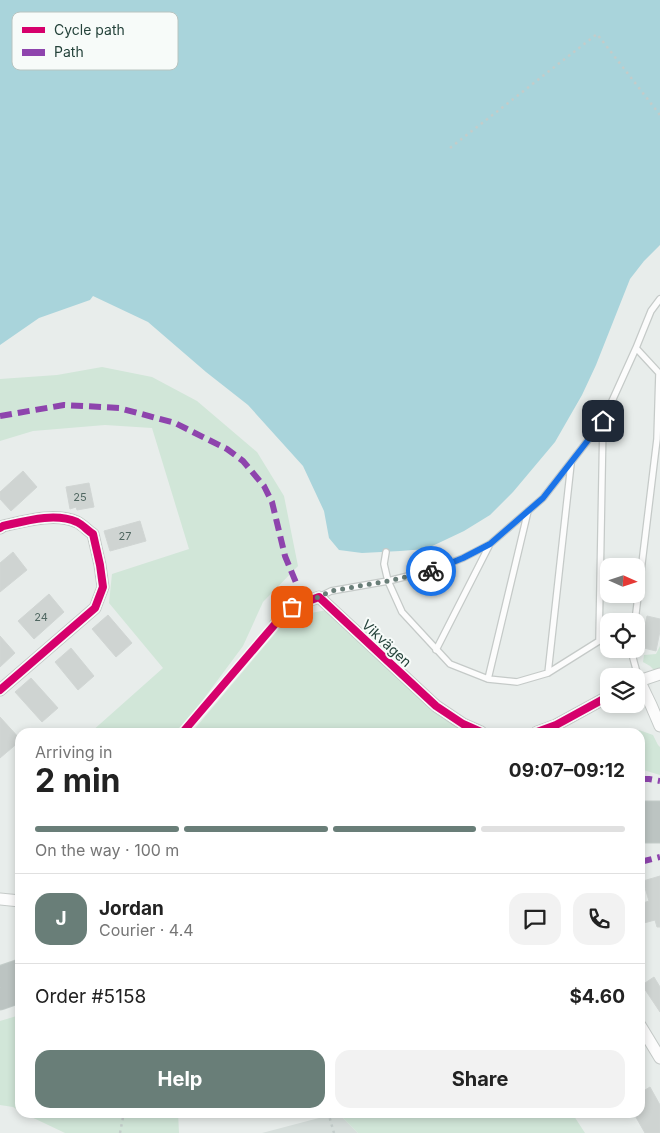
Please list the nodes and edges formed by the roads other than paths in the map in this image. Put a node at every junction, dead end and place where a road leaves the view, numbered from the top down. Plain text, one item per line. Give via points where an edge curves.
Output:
1 (660, 299) edge
2 (636, 348) junction
3 (660, 371) edge
4 (603, 421) junction
5 (571, 463) junction
6 (528, 510) junction
7 (0, 528) edge
8 (490, 544) junction
9 (386, 552) dead end
10 (388, 581) junction
11 (319, 597) junction
12 (636, 613) edge
13 (276, 623) dead end
14 (599, 641) joint
15 (436, 650) junction
16 (548, 673) junction
17 (660, 674) edge
18 (488, 679) junction
19 (645, 679) edge
20 (0, 690) edge
21 (645, 694) edge
22 (600, 701) edge
23 (660, 726) edge
24 (472, 728) edge
25 (550, 728) edge
26 (645, 812) edge
27 (660, 812) edge
28 (645, 832) edge
29 (660, 832) edge
30 (0, 899) edge
31 (15, 900) edge
32 (15, 972) edge
33 (0, 977) edge
34 (15, 994) edge
35 (0, 999) edge
36 (645, 1033) edge
37 (660, 1058) edge

1 - 2 lane via 651,311
2 - 3 lane
2 - 4 lane
3 - 12 lane via 657,439
4 - 5 lane
4 - 14 lane
5 - 6 lane via 543,498
5 - 16 lane
6 - 8 lane
6 - 18 lane
7 - 20 street via 38,518 77,522 93,534 103,587 95,608
8 - 10 lane via 432,570
8 - 15 lane
9 - 10 lane via 384,564
10 - 11 lane via 331,591
10 - 15 lane via 402,612
11 - 13 street via 292,607
11 - 24 street, Vikvägen via 436,706
14 - 16 lane
15 - 18 lane via 450,664
16 - 18 lane via 517,682
17 - 19 street
21 - 23 street
22 - 25 street
26 - 27 highway
28 - 29 highway
30 - 31 street
32 - 33 highway
34 - 35 highway
36 - 37 street

